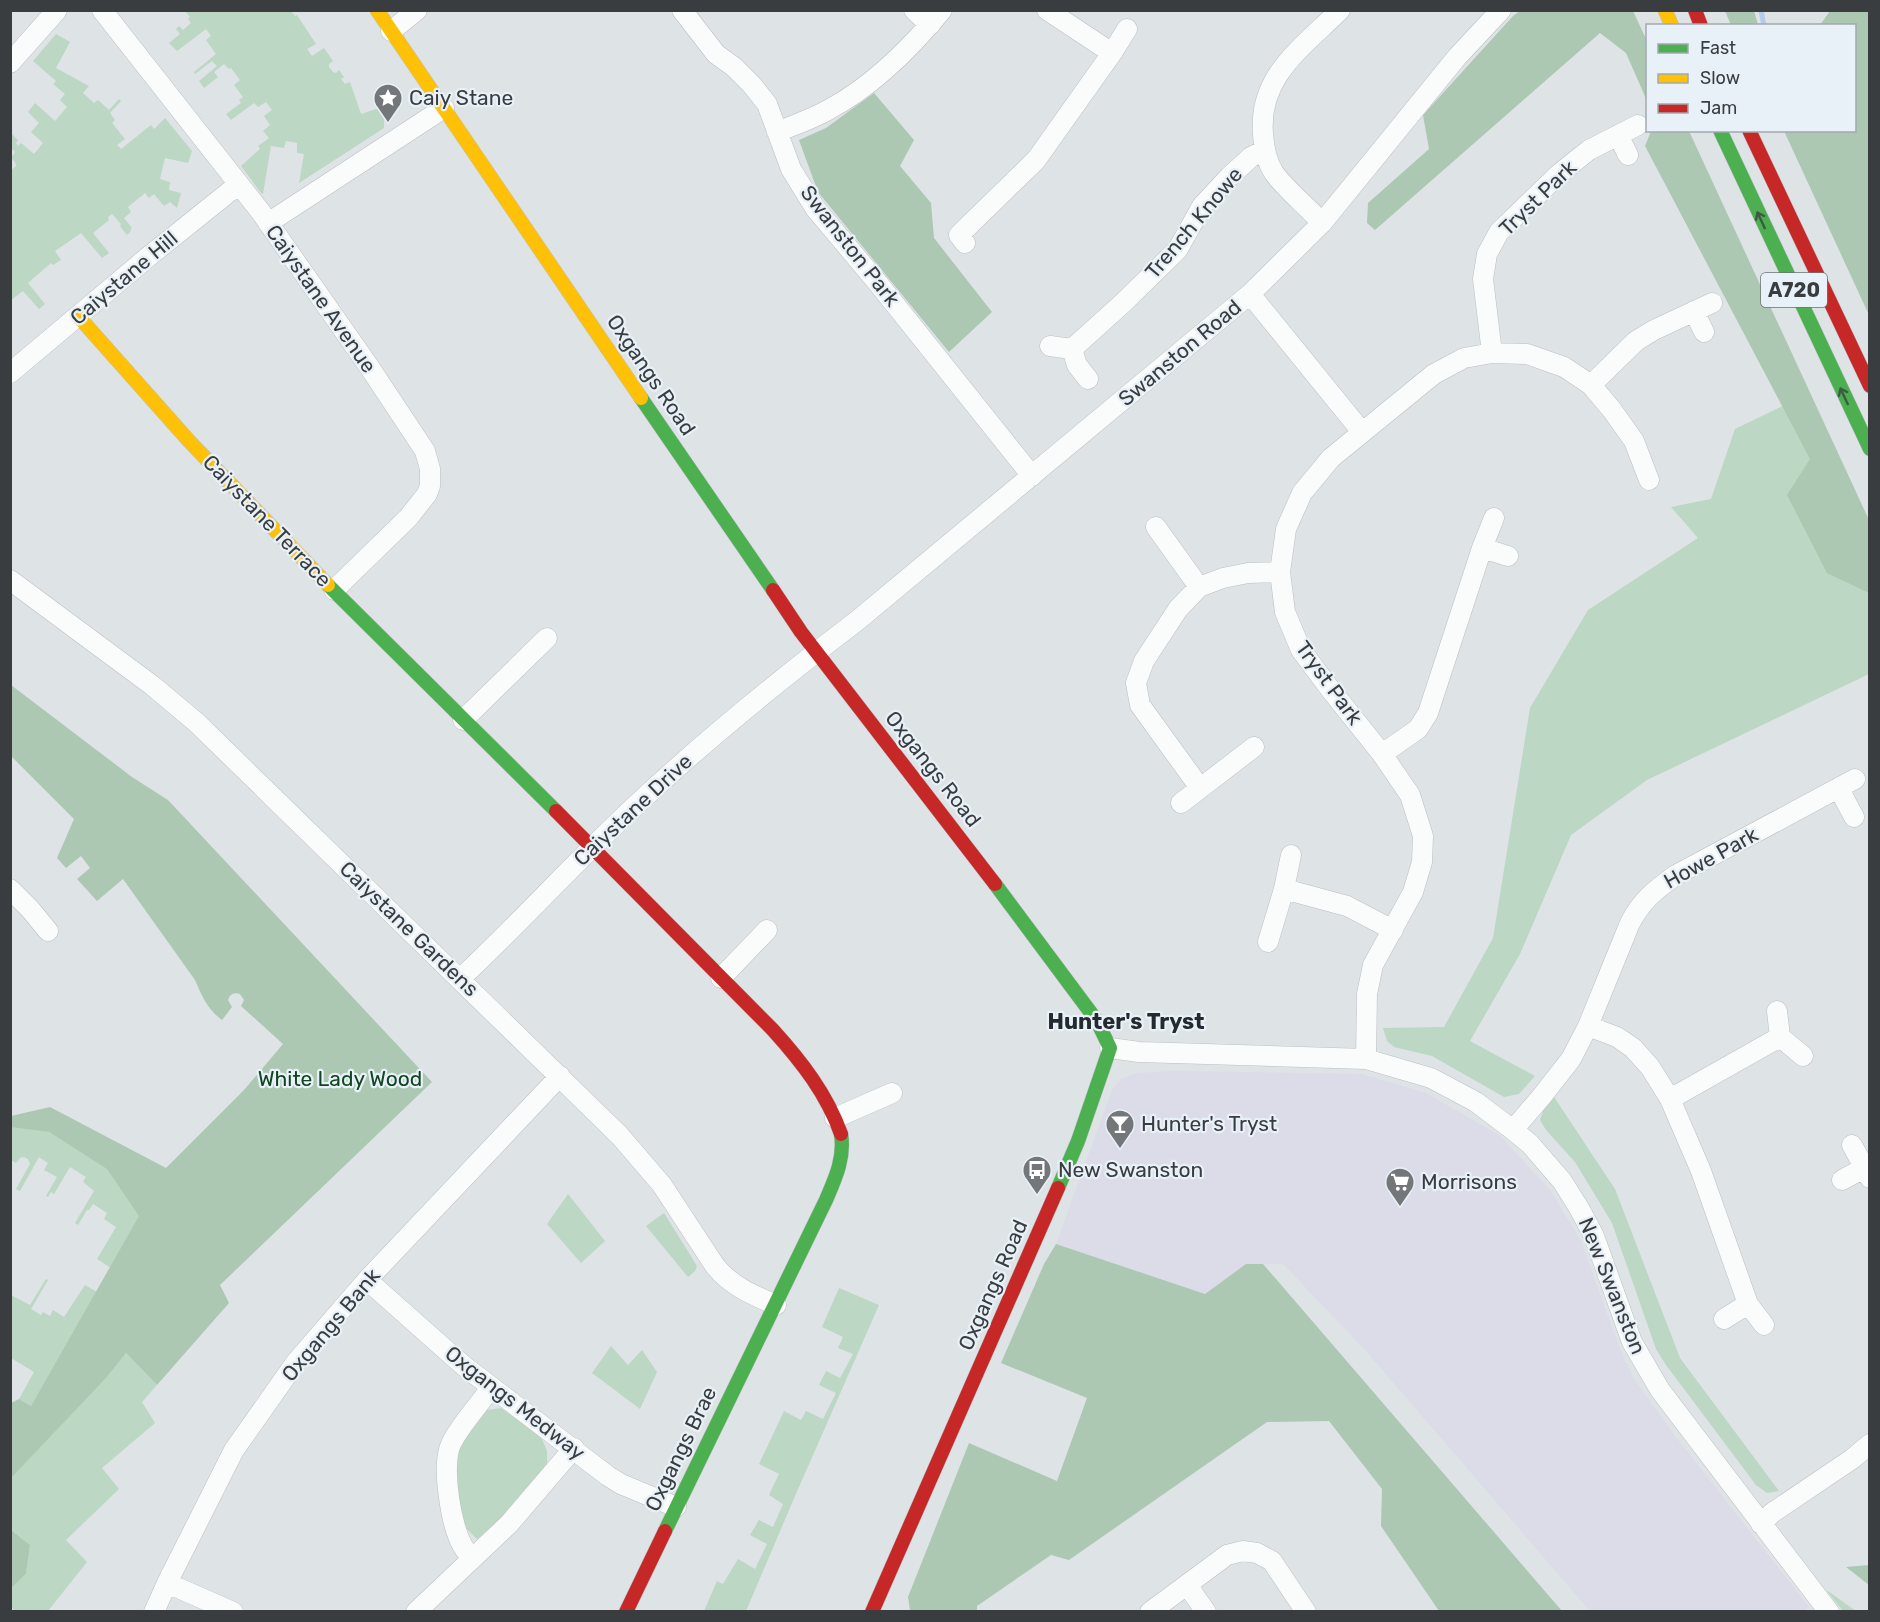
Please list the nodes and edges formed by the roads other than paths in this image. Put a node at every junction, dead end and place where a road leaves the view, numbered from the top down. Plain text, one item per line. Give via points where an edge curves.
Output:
1 (57, 10) edge
2 (102, 10) edge
3 (377, 10) edge
4 (417, 10) edge
5 (682, 10) edge
6 (914, 10) edge
7 (1047, 10) edge
8 (1340, 10) edge
9 (1501, 10) edge
10 (1665, 10) edge
11 (936, 18) edge
12 (1671, 24) edge
13 (1127, 29) dead end
14 (391, 31) junction
15 (1112, 53) junction
16 (10, 63) edge
17 (444, 108) junction
18 (1638, 125) dead end
19 (777, 132) junction
20 (1721, 132) edge
21 (1750, 132) edge
22 (1618, 135) junction
23 (1265, 150) junction
24 (1628, 155) dead end
25 (239, 184) junction
26 (268, 223) junction
27 (1322, 223) junction
28 (965, 243) dead end
29 (1250, 294) junction
30 (1712, 303) dead end
31 (1694, 311) junction
32 (78, 316) junction
33 (1704, 332) dead end
34 (1050, 346) dead end
35 (1072, 349) junction
36 (1492, 352) junction
37 (10, 373) edge
38 (1088, 379) dead end
39 (1591, 385) junction
40 (1869, 386) edge
41 (1362, 432) junction
42 (1869, 449) edge
43 (1032, 476) junction
44 (1648, 480) dead end
45 (1494, 518) dead end
46 (1156, 527) dead end
47 (1482, 548) junction
48 (1508, 556) dead end
49 (1280, 572) junction
50 (10, 580) edge
51 (1198, 587) junction
52 (334, 590) junction
53 (547, 638) dead end
54 (816, 652) junction
55 (463, 720) junction
56 (1254, 747) dead end
57 (1382, 754) junction
58 (1200, 788) junction
59 (1181, 803) dead end
60 (1854, 818) dead end
61 (593, 847) junction
62 (1291, 855) dead end
63 (10, 889) edge
64 (1284, 889) junction
65 (767, 930) dead end
66 (1393, 930) junction
67 (48, 931) dead end
68 (1268, 942) dead end
69 (721, 978) junction
70 (460, 979) junction
71 (1777, 1011) dead end
72 (1588, 1026) junction
73 (1780, 1037) junction
74 (1110, 1048) junction
75 (1803, 1056) dead end
76 (1366, 1059) junction
77 (560, 1076) junction
78 (891, 1093) dead end
79 (1670, 1099) junction
80 (835, 1118) junction
81 (1513, 1130) junction
82 (1852, 1145) dead end
83 (1867, 1173) edge
84 (1842, 1180) dead end
85 (367, 1280) junction
86 (1748, 1304) junction
87 (776, 1305) junction
88 (1724, 1319) dead end
89 (1764, 1324) dead end
90 (491, 1387) junction
91 (1869, 1444) edge
92 (574, 1448) junction
93 (676, 1507) junction
94 (1761, 1524) junction
95 (473, 1558) junction
96 (166, 1582) junction
97 (884, 1585) junction
98 (1187, 1585) junction
99 (154, 1611) edge
100 (233, 1611) edge
101 (416, 1611) edge
102 (626, 1611) edge
103 (872, 1611) edge
104 (882, 1611) edge
105 (1150, 1611) edge
106 (1206, 1611) edge
107 (1306, 1611) edge
108 (1829, 1611) edge

1 - 16 street
2 - 25 street, Caiystane Avenue
3 - 14 main road, Oxgangs Road
4 - 14 street
5 - 19 street, Swanston Park via 716,54 757,91 767,104
6 - 11 street
7 - 15 street
8 - 23 street via 1279,72 1267,96 1262,121
9 - 27 street, Swanston Road via 1457,57
10 - 12 main road
11 - 19 street via 896,61 860,90 828,110
13 - 15 street
14 - 17 main road, Oxgangs Road
15 - 28 street via 1036,160 959,235
17 - 26 street
17 - 54 main road, Oxgangs Road
18 - 22 street, Tryst Park
19 - 43 street, Swanston Park via 791,169 815,208
42 -> 20 main road, A720
21 - 40 main road, A720
22 - 24 street
22 - 36 street, Tryst Park via 1589,150 1559,174 1499,232 1487,254 1483,279
23 - 27 street via 1274,172
23 - 35 street, Trench Knowe via 1229,177 1202,206 1178,249
25 - 26 street, Caiystane Avenue
25 - 32 street, Caiystane Hill
26 - 52 street, Caiystane Avenue via 408,424 425,451 430,469 430,486 416,509
27 - 29 street, Swanston Road
29 - 41 street
29 - 43 street, Swanston Road
30 - 31 street
31 - 33 street
31 - 39 street via 1636,341
32 - 37 street, Caiystane Hill
32 - 52 main road, Caiystane Terrace via 230,484
34 - 35 street
35 - 38 street via 1077,365
36 - 39 street, Tryst Park via 1527,354 1564,367
36 - 41 street, Tryst Park via 1464,358 1434,374
39 - 44 street, Tryst Park via 1641,437
41 - 49 street, Tryst Park via 1331,458 1302,493 1286,529
43 - 54 street, Swanston Road
45 - 47 street
46 - 51 street
47 - 48 street
47 - 57 street via 1428,713 1418,729
49 - 51 street via 1231,576
49 - 57 street, Tryst Park via 1285,612 1301,650
50 - 70 street, Caiystane Gardens via 183,710
51 - 58 street via 1178,609 1144,661 1136,682 1140,705
52 - 55 main road, Caiystane Terrace
53 - 55 street
54 - 61 street, Caiystane Drive via 699,748
54 - 74 main road, Oxgangs Road via 1038,940 1097,1021
55 - 61 main road, Caiystane Terrace
56 - 58 street
57 - 66 street, Tryst Park via 1410,795 1423,836 1422,862 1413,892
58 - 59 street
60 - 72 street, Howe Park via 1847,784 1676,875 1653,892 1638,907 1630,923
61 - 69 main road, Caiystane Terrace
61 - 70 street, Caiystane Drive
62 - 64 street
63 - 67 street
64 - 66 street via 1347,906
64 - 68 street
65 - 69 street
66 - 76 street, Tryst Park via 1372,965 1367,994
69 - 80 main road, Caiystane Terrace via 785,1043
70 - 77 street, Caiystane Gardens
71 - 73 street
72 - 79 street via 1633,1048
72 - 81 street, Howe Park via 1571,1059
73 - 75 street
73 - 79 street
74 - 76 street, New Swanston
74 - 97 main road, Oxgangs Road via 1061,1182
76 - 81 street, New Swanston via 1431,1078 1476,1102
77 - 85 street, Oxgangs Bank
77 - 87 street, Caiystane Gardens via 648,1168 722,1275 741,1289
78 - 80 street
79 - 86 street via 1701,1171
80 - 87 main road, Caiystane Terrace via 843,1142 839,1167
81 - 94 street, New Swanston via 1562,1181 1594,1236 1643,1364
82 - 83 street
83 - 84 street
85 - 90 street, Oxgangs Medway
85 - 96 street, Oxgangs Bank via 296,1362 234,1450
86 - 88 street
86 - 89 street
87 - 93 main road, Oxgangs Brae
90 - 92 street, Oxgangs Medway
90 - 95 street via 450,1445 446,1462 455,1528
91 - 94 street
92 - 93 street, Oxgangs Medway via 621,1484
92 - 95 street via 509,1524
93 - 102 main road, Oxgangs Brae
94 - 108 street, New Swanston
95 - 101 street
96 - 99 street, Oxgangs Bank
96 - 100 street
97 - 103 main road, Oxgangs Road
97 - 104 main road
98 - 105 street
98 - 106 street
98 - 107 street via 1227,1555 1257,1553 1272,1561

